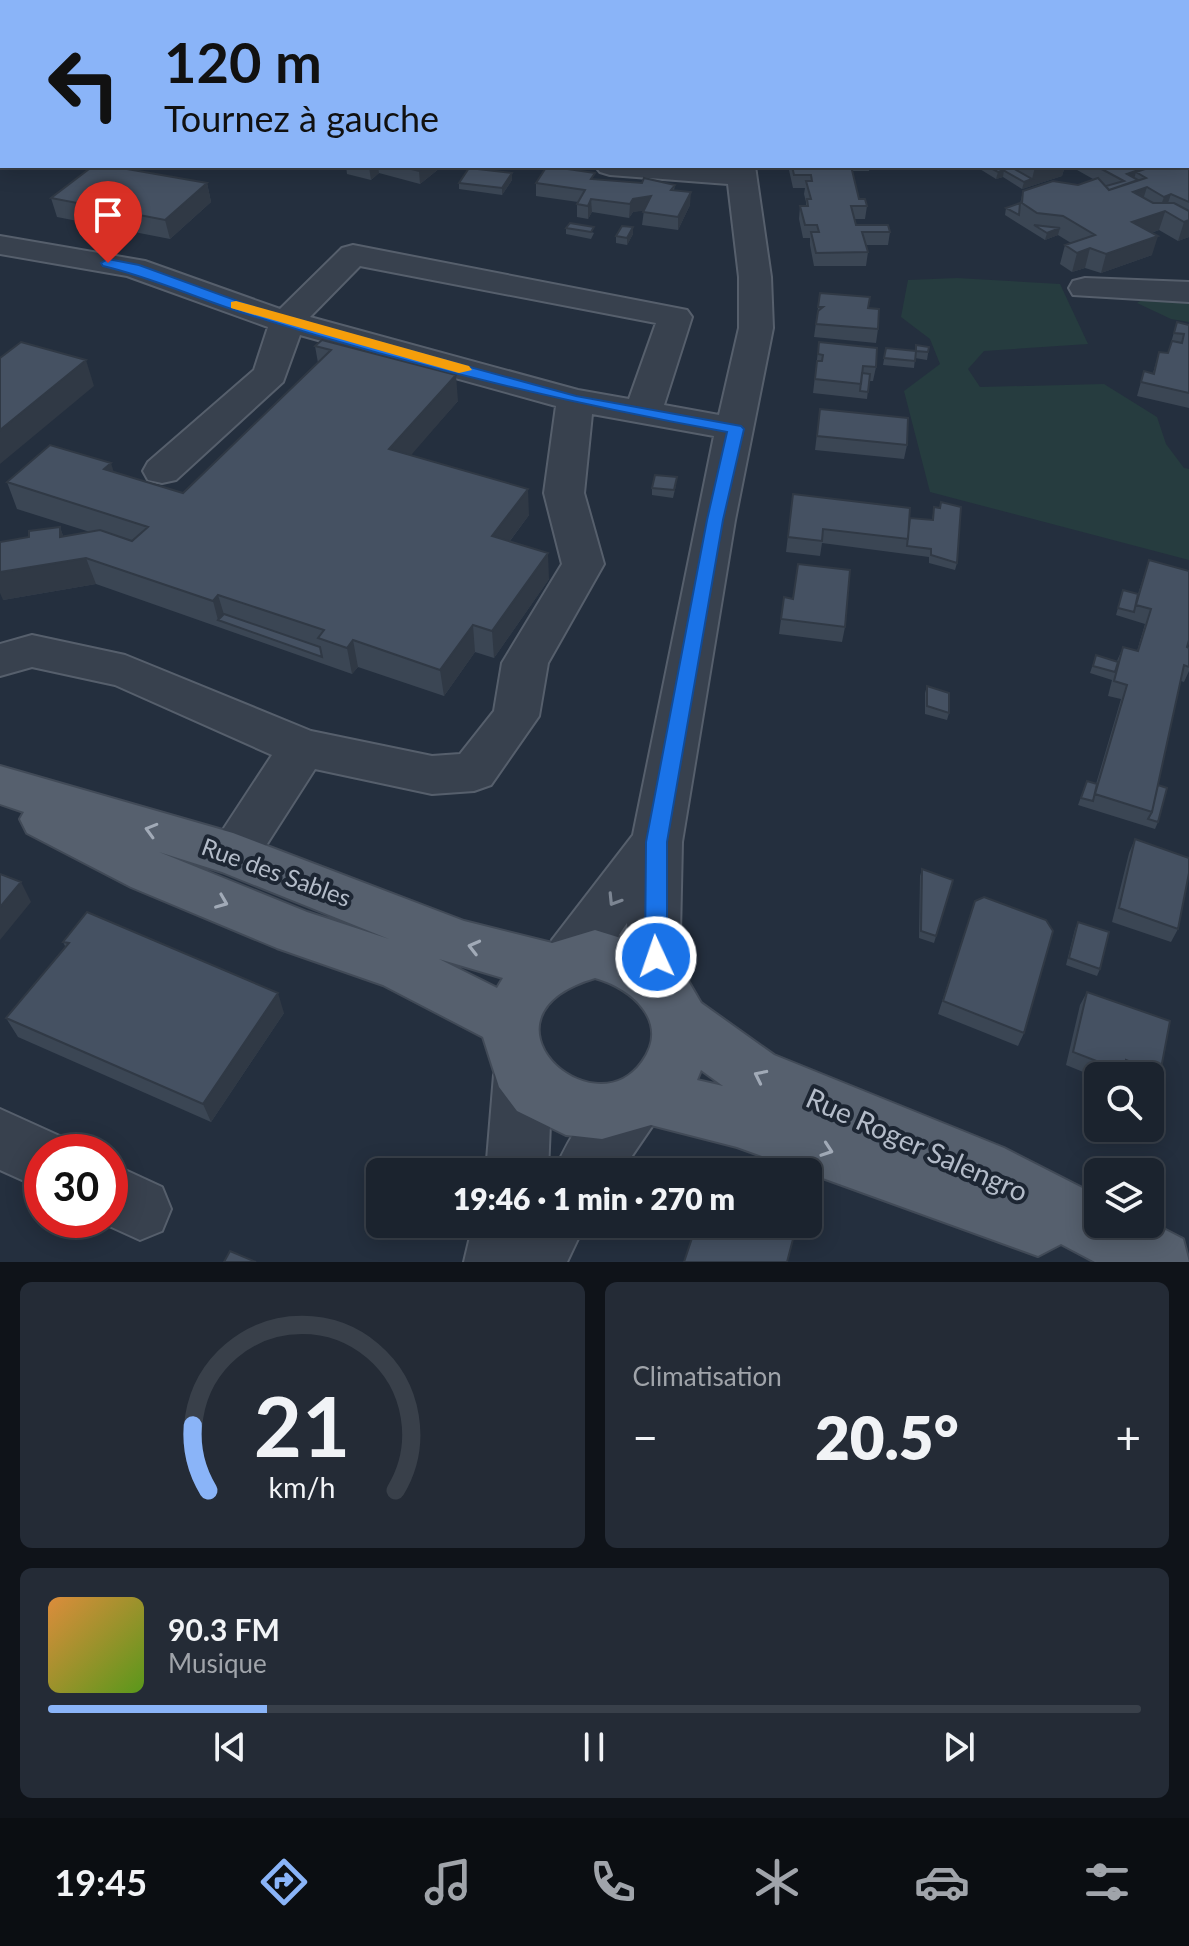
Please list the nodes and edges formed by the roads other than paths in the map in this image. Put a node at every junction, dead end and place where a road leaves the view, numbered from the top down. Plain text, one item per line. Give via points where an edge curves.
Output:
1 (662, 168) edge
2 (740, 171) edge
3 (0, 245) edge
4 (1085, 288) dead end
5 (1189, 292) edge
6 (287, 321) junction
7 (575, 400) junction
8 (643, 412) junction
9 (736, 429) junction
10 (162, 471) dead end
11 (0, 660) edge
12 (303, 748) junction
13 (0, 785) edge
14 (0, 796) edge
15 (657, 842) junction
16 (233, 854) junction
17 (561, 961) junction
18 (669, 1000) junction
19 (517, 1049) junction
20 (638, 1100) junction
21 (0, 1138) edge
22 (24, 1150) edge
23 (517, 1158) edge
24 (595, 1158) edge
25 (502, 1238) edge
26 (545, 1238) edge
27 (496, 1262) edge
28 (531, 1262) edge
29 (1145, 1262) edge
30 (1160, 1262) edge

1 - 2 street
2 - 9 street via 755,277 756,328
3 - 6 street via 134,268
4 - 5 street
6 - 7 street
6 - 8 street via 353,255 675,317
6 - 10 street via 270,374
7 - 8 street
7 - 12 street via 564,493 583,564 525,663 516,716 474,772 432,775
8 - 9 street
9 - 15 street
11 - 12 street via 32,651 125,671
12 - 16 street
16 -> 13 main road, Rue des Sables
14 -> 19 main road, Rue des Sables via 149,872 296,932 400,967
15 -> 17 street
15 - 18 street via 653,934
17 -> 16 main road, Rue des Sables via 461,944
17 - 18 main road via 595,954 618,957 640,966
17 - 19 main road via 531,980 517,1000
18 - 20 main road via 681,1042 675,1063 663,1082
30 -> 18 main road, Rue Roger Salengro via 982,1169 753,1074
19 - 20 main road via 544,1095 572,1108 602,1111
19 - 23 street
20 - 24 street
20 -> 29 main road, Rue Roger Salengro via 737,1118
21 - 22 street
25 - 27 street
26 - 28 street

